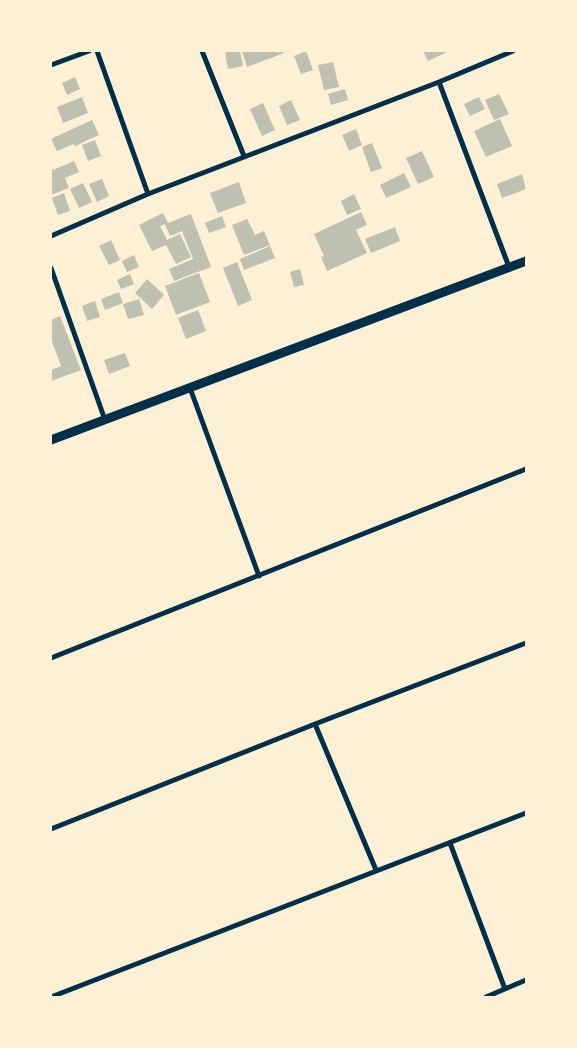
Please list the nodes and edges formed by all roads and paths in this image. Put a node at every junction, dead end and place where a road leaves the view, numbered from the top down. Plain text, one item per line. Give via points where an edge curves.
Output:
1 (89, 51) edge
2 (97, 51) edge
3 (202, 51) edge
4 (513, 51) edge
5 (51, 66) edge
6 (439, 82) junction
7 (244, 156) junction
8 (148, 194) junction
9 (51, 236) edge
10 (526, 260) edge
11 (509, 267) junction
12 (51, 268) edge
13 (190, 388) junction
14 (105, 420) junction
15 (51, 440) edge
16 (526, 469) edge
17 (259, 576) junction
18 (526, 643) edge
19 (51, 658) edge
20 (315, 724) junction
21 (526, 813) edge
22 (51, 829) edge
23 (450, 843) junction
24 (376, 870) junction
25 (526, 980) edge
26 (505, 989) junction
27 (51, 997) edge
28 (486, 997) edge

1 - 5 street
2 - 8 street
3 - 7 street
4 - 6 street
6 - 7 street
6 - 11 street
7 - 8 street
8 - 9 street
10 - 11 street
11 - 13 street
12 - 14 street
13 - 14 street
13 - 17 street
14 - 15 street
16 - 17 street
17 - 19 street
18 - 20 street
20 - 22 street
20 - 24 street
21 - 23 street
23 - 24 street
23 - 26 street
24 - 27 street
25 - 26 street
26 - 28 street

